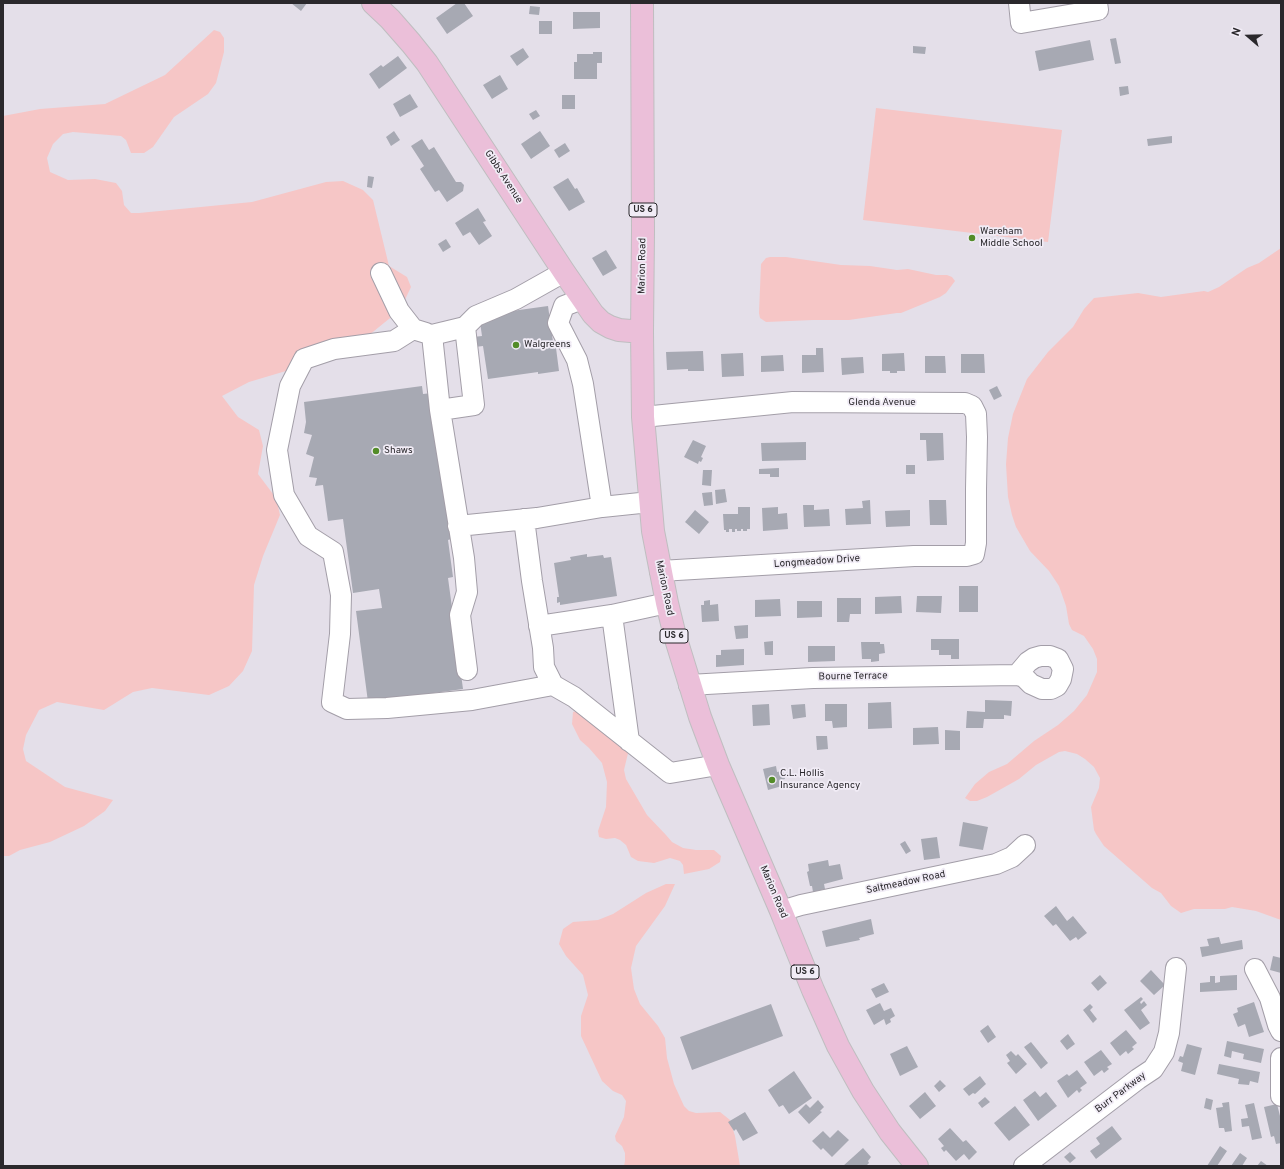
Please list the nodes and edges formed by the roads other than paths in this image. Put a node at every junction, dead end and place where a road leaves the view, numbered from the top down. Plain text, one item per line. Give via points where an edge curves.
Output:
1 (373, 3) edge
2 (642, 3) edge
3 (1019, 3) edge
4 (1097, 3) edge
5 (564, 272) junction
6 (381, 273) dead end
7 (582, 299) junction
8 (465, 327) junction
9 (423, 332) junction
10 (642, 332) junction
11 (440, 410) junction
12 (643, 417) junction
13 (650, 502) junction
14 (602, 507) junction
15 (524, 519) junction
16 (458, 526) junction
17 (974, 554) joint
18 (660, 571) junction
19 (666, 603) junction
20 (612, 615) junction
21 (539, 626) junction
22 (467, 670) dead end
23 (1017, 674) dead end
24 (553, 685) junction
25 (689, 685) junction
26 (629, 741) junction
27 (718, 765) junction
28 (1025, 845) dead end
29 (781, 911) junction
30 (1176, 968) dead end
31 (1255, 969) dead end
32 (1281, 1031) edge
33 (1281, 1058) edge
34 (1281, 1096) edge
35 (917, 1166) edge
36 (1024, 1166) edge

1 - 5 main road, Gibbs Avenue via 427,63
2 - 10 main road, Marion Road / US 6
3 - 4 street via 1021,23 1098,10
5 - 7 main road, Gibbs Avenue
5 - 8 street via 516,299 476,316
6 - 9 street via 399,311
7 - 10 main road, Gibbs Avenue via 601,322 610,327
7 - 14 street via 564,306 558,323 577,360 583,384
8 - 9 street
8 - 11 street via 474,405
9 - 11 street
9 - 24 street via 394,341 334,349 304,360 290,386 277,450 284,495 308,536 333,552 341,595 340,634 332,702 347,709 387,708 472,700
10 - 12 main road, Marion Road / US 6
11 - 16 street
12 - 13 main road, Marion Road / US 6
12 - 17 street, Glenda Avenue via 793,402 965,403 972,406 976,414
13 - 14 street
13 - 18 main road, Marion Road / US 6
14 - 15 street
15 - 16 street
15 - 21 street
16 - 22 street via 467,592 460,615
17 - 18 street, Longmeadow Drive
18 - 19 main road, Marion Road / US 6
19 - 20 street
19 - 25 main road, Marion Road / US 6
20 - 21 street
20 - 26 street
21 - 24 street via 544,667
23 - 25 street, Bourne Terrace via 813,678
24 - 26 street via 574,697
25 - 27 main road, Marion Road / US 6
26 - 27 street via 670,773
27 - 29 main road, Marion Road / US 6
28 - 29 street, Saltmeadow Road via 1012,857 996,864
29 - 35 main road, Marion Road / US 6 via 838,1046 890,1132
30 - 36 street, Burr Parkway via 1169,1033 1164,1052 1153,1069
31 - 32 street via 1270,998
33 - 34 street

